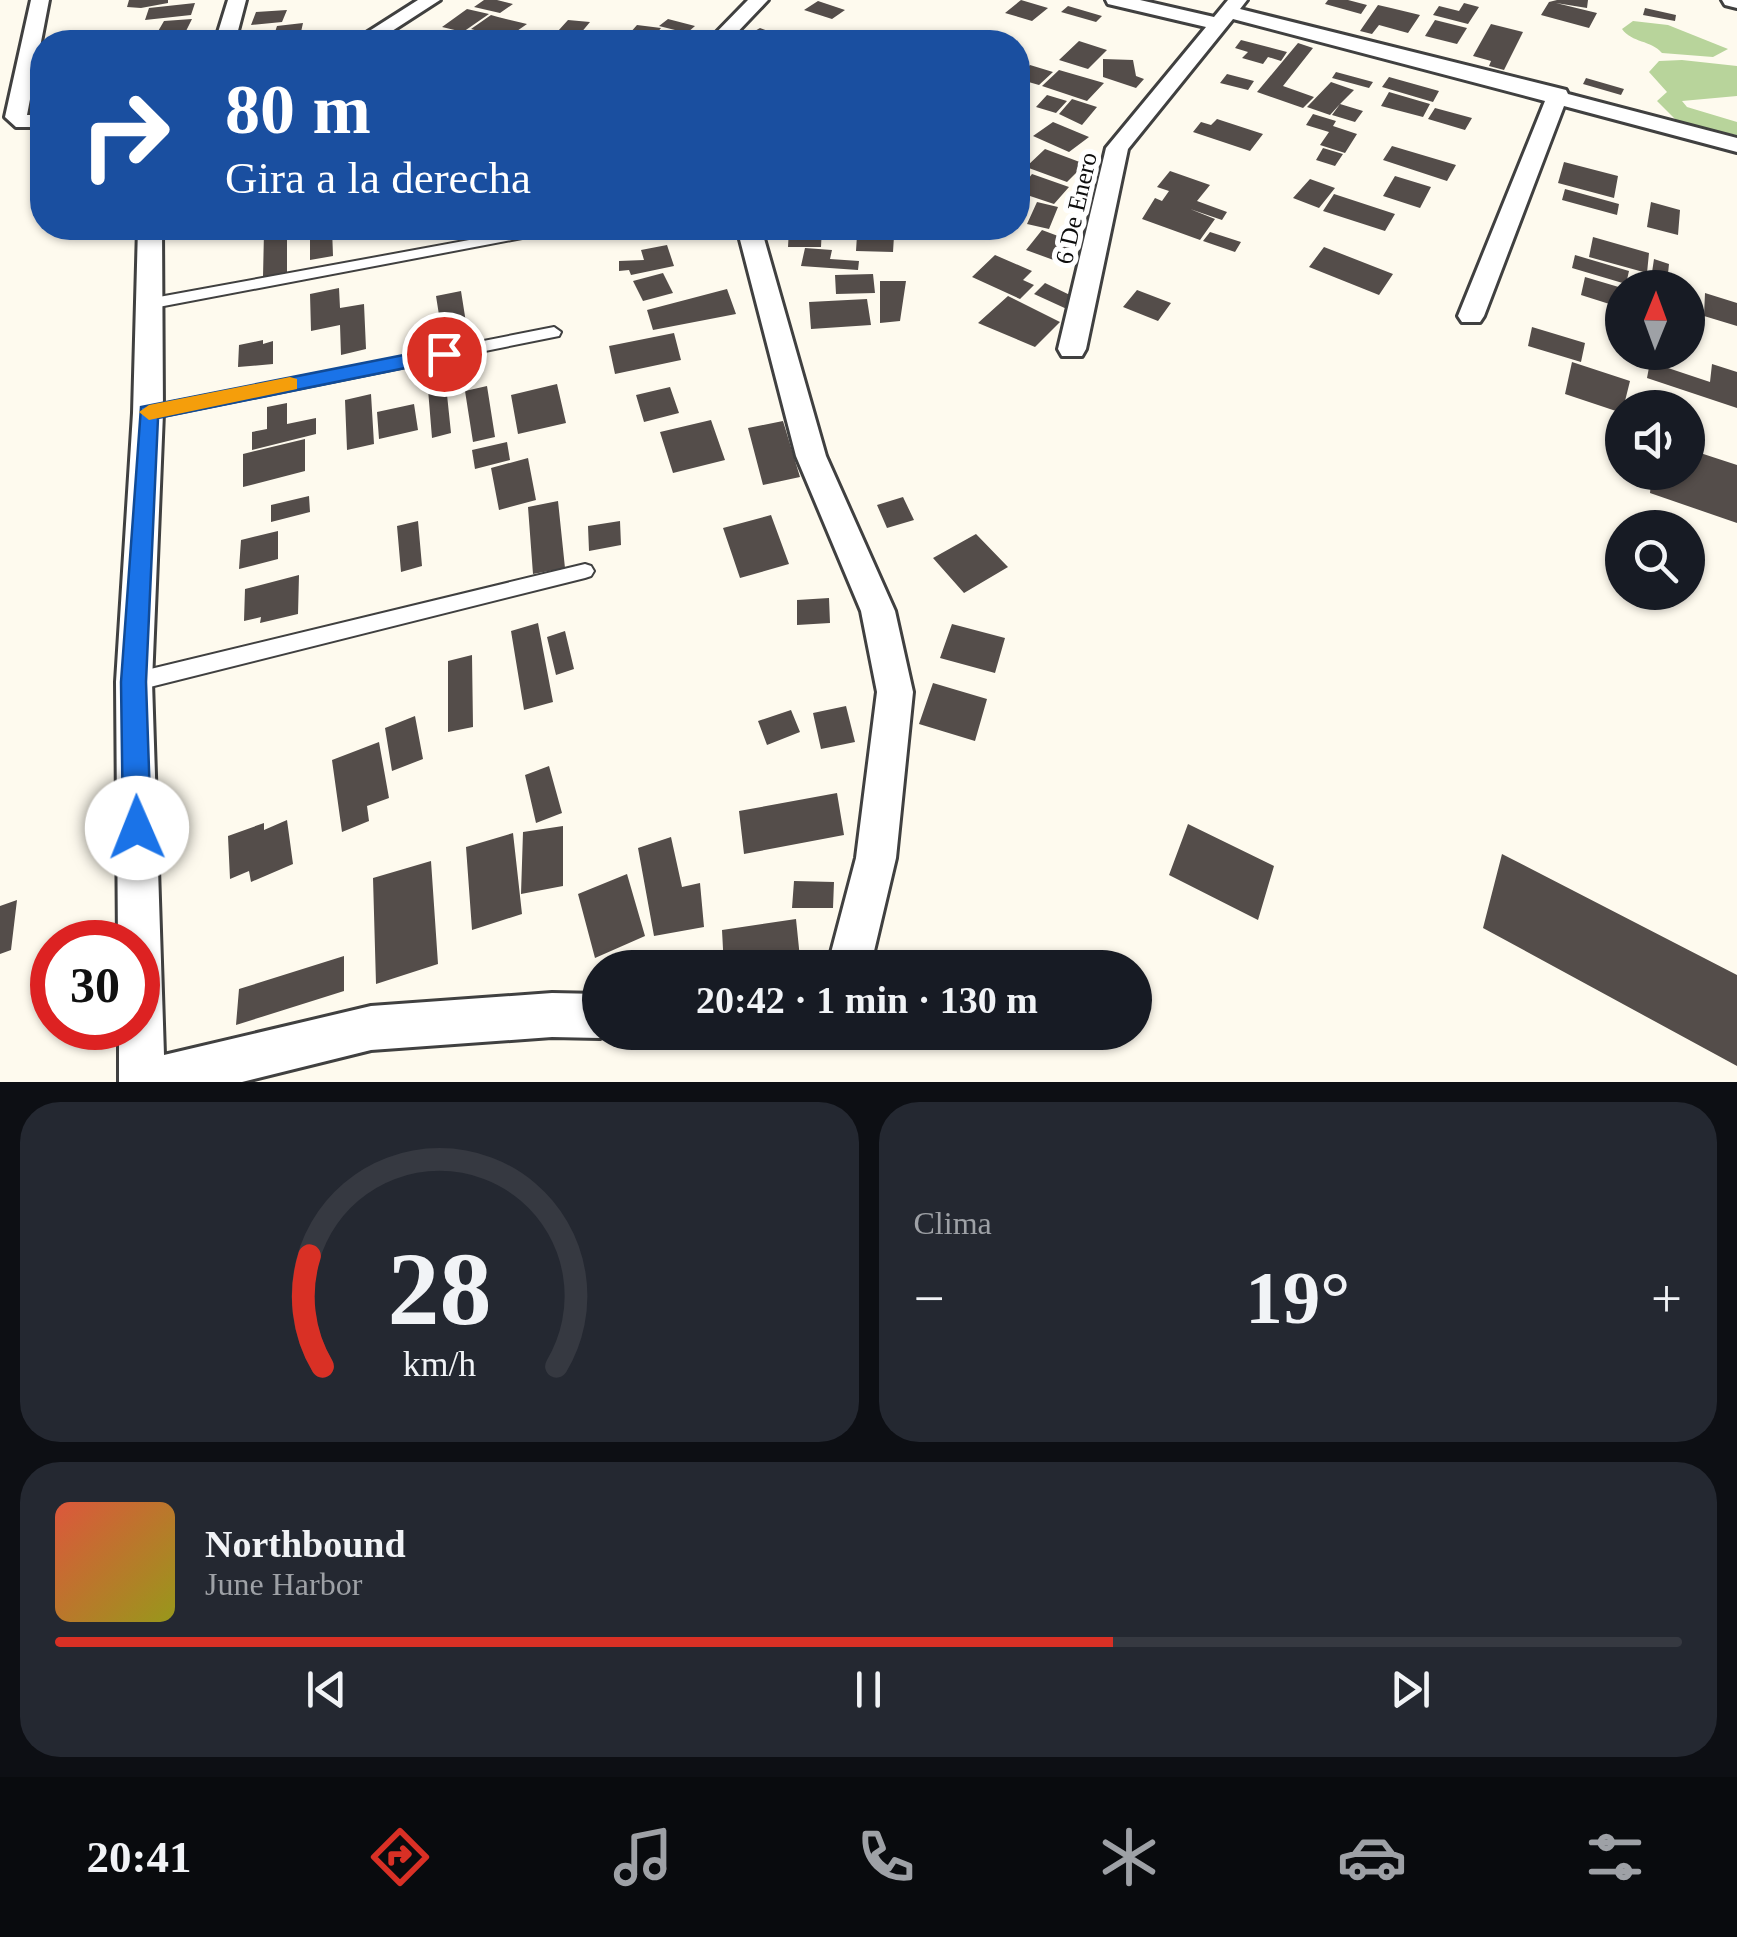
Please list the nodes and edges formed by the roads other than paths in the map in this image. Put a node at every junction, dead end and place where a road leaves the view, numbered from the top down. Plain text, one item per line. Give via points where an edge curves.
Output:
1 (40, 0) edge
2 (237, 0) edge
3 (431, 0) edge
4 (759, 0) edge
5 (1115, 0) edge
6 (1228, 12) edge
7 (34, 30) edge
8 (228, 30) edge
9 (382, 30) edge
10 (729, 30) edge
11 (30, 49) edge
12 (1558, 95) junction
13 (30, 121) edge
14 (1737, 145) edge
15 (150, 240) edge
16 (495, 240) edge
17 (752, 240) edge
18 (148, 304) junction
19 (1471, 316) dead end
20 (554, 332) dead end
21 (1072, 349) dead end
22 (148, 412) junction
23 (584, 570) dead end
24 (134, 682) junction
25 (853, 950) edge
26 (582, 1016) edge
27 (145, 1082) edge

1 - 7 street
2 - 8 street
3 - 9 street
4 - 10 street
5 - 6 street
6 - 12 street
6 - 21 street, 6 De Enero via 1117,148
11 - 13 street via 16,117
12 - 14 street
12 - 19 street
15 - 18 street
16 - 18 lane
17 - 25 street via 811,456 878,611 896,692 876,858
18 - 22 street
20 - 22 lane
22 - 24 street
23 - 24 lane
24 - 27 street
26 - 27 street via 371,1028

